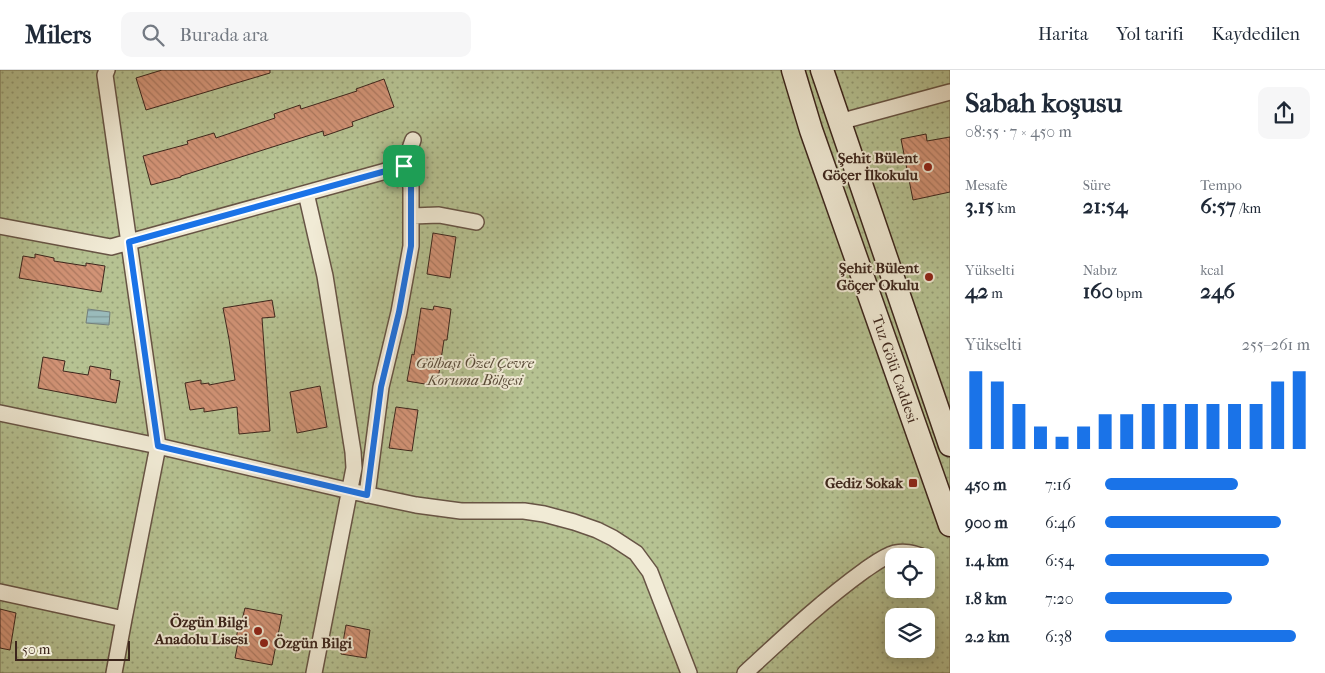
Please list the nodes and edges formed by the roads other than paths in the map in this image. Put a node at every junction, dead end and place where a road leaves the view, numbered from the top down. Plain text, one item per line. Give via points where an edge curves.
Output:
1 (792, 70) edge
2 (822, 70) edge
3 (103, 72) edge
4 (950, 92) edge
5 (839, 122) junction
6 (413, 140) dead end
7 (404, 166) junction
8 (306, 193) junction
9 (412, 216) junction
10 (476, 222) dead end
11 (0, 226) edge
12 (129, 242) junction
13 (0, 413) edge
14 (950, 445) edge
15 (158, 446) junction
16 (350, 491) junction
17 (367, 495) junction
18 (950, 525) edge
19 (885, 557) edge
20 (0, 592) edge
21 (124, 619) junction
22 (114, 673) edge
23 (314, 673) edge
24 (689, 673) edge
25 (745, 673) edge

1 - 18 street, Tuz Gölü Caddesi
2 - 5 street, Tuz Gölü Caddesi
3 - 12 street
4 - 5 street
5 - 14 street, Tuz Gölü Caddesi
6 - 7 street
7 - 8 street
7 - 9 street via 411,187
8 - 12 street
8 - 16 street via 325,272 353,452
9 - 10 street via 439,215
9 - 17 street via 411,246 381,387
11 - 12 street via 112,247
12 - 15 street
13 - 15 street
15 - 16 street
15 - 21 street
16 - 17 street
16 - 23 street
17 - 24 street via 461,511 544,514 613,538 636,553 650,572
19 - 25 street via 852,579
20 - 21 street
21 - 22 street

